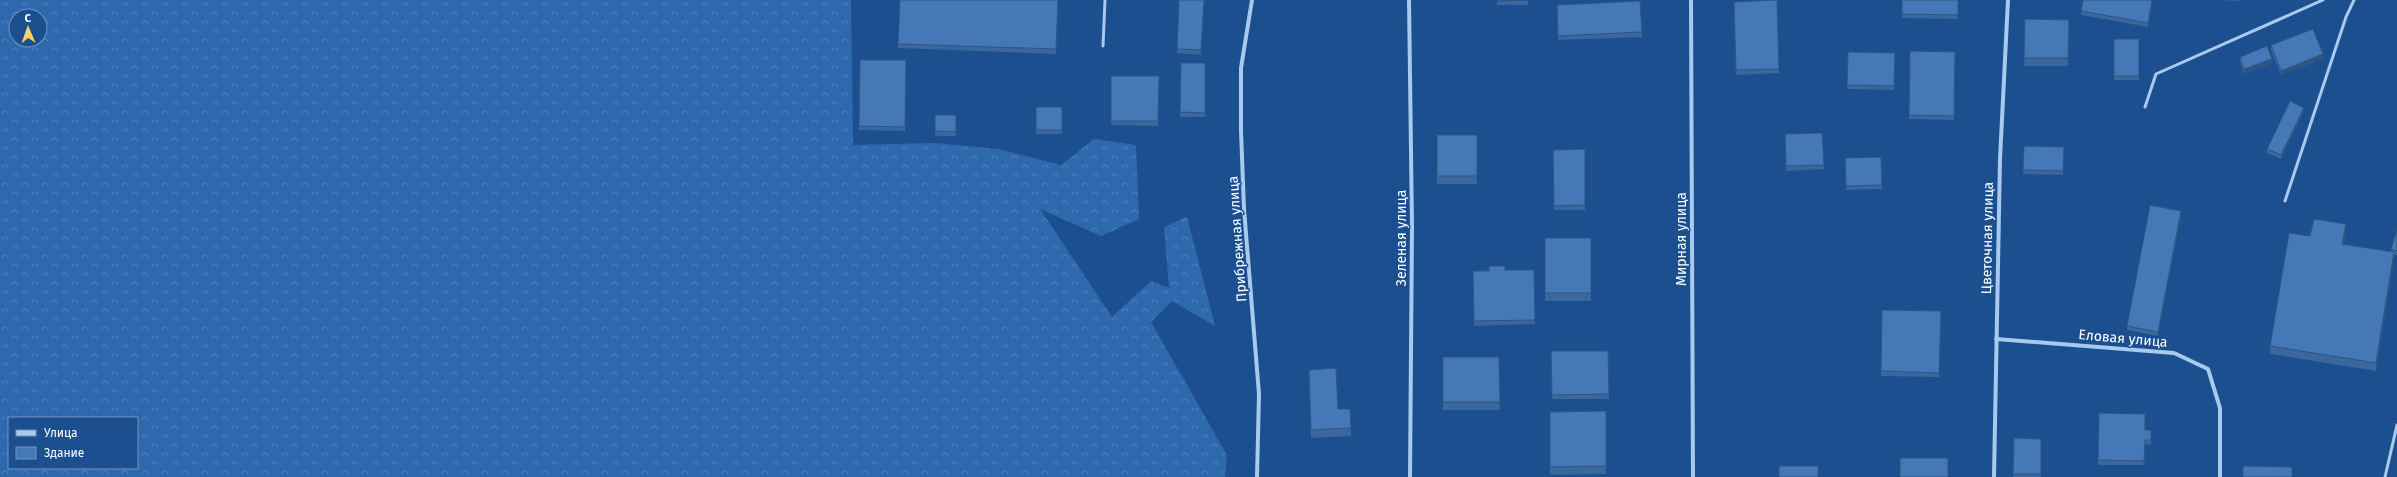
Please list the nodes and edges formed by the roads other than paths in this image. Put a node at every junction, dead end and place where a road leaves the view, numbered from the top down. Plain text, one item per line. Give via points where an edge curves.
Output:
1 (1105, 0) edge
2 (1252, 0) edge
3 (1409, 0) edge
4 (1691, 0) edge
5 (2008, 0) edge
6 (2323, 0) edge
7 (2354, 0) edge
8 (1103, 46) dead end
9 (2145, 108) dead end
10 (2286, 201) dead end
11 (1996, 339) junction
12 (2397, 425) edge
13 (1257, 477) edge
14 (1410, 477) edge
15 (1694, 477) edge
16 (1994, 477) edge
17 (2220, 477) edge
18 (2385, 477) edge

1 - 8 lane
2 - 13 street, Прибрежная улица via 1241,68 1241,131 1244,209 1259,394
3 - 14 street, Зеленая улица via 1412,226
4 - 15 street, Мирная улица
5 - 11 street, Цветочная улица via 2000,159
6 - 9 lane via 2156,74
7 - 10 lane
11 - 16 street, Цветочная улица
11 - 17 street, Еловая улица via 2174,353 2208,369 2220,408
12 - 18 lane

